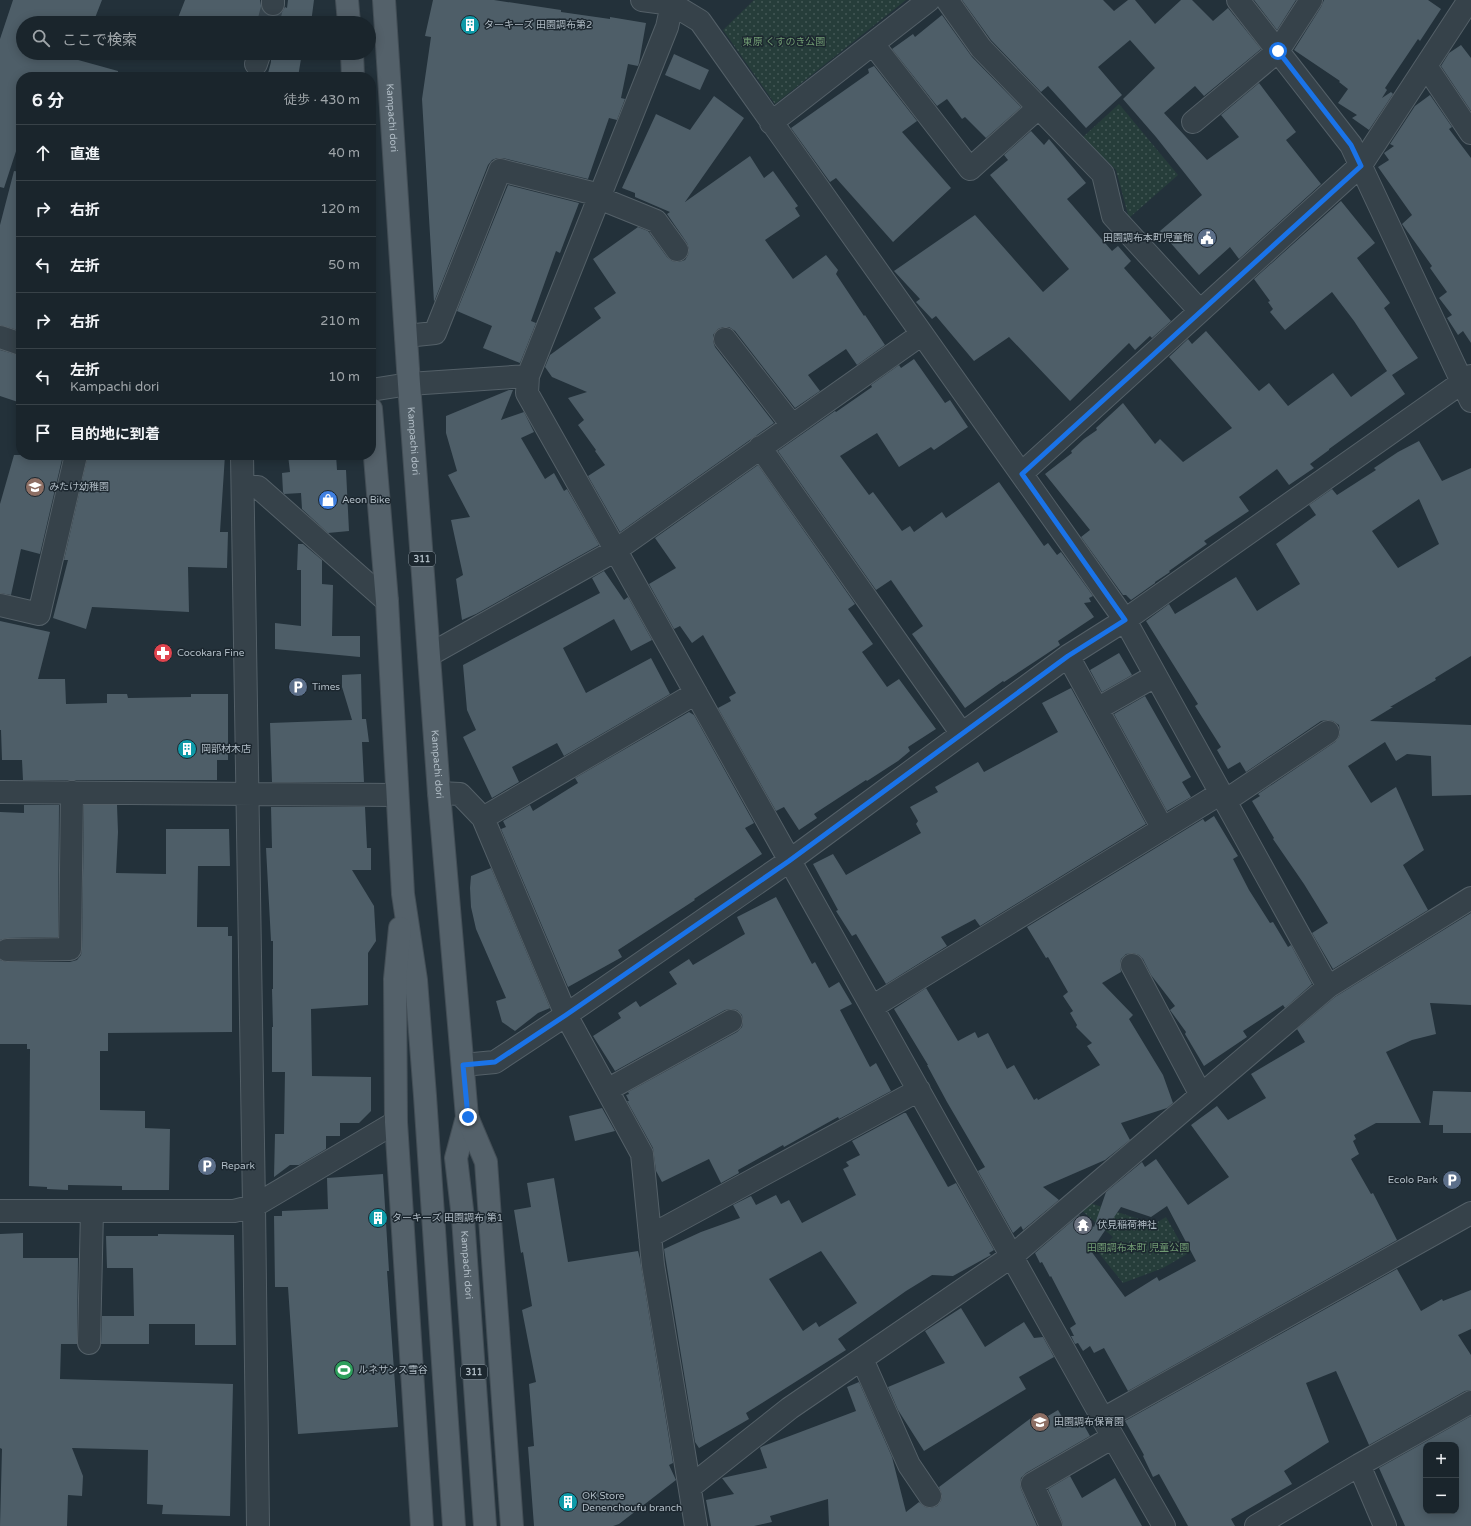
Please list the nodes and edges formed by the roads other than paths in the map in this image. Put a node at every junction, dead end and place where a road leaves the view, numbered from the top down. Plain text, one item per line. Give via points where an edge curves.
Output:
1 (347, 0) edge
2 (384, 0) edge
3 (642, 0) edge
4 (929, 0) edge
5 (947, 0) edge
6 (1238, 0) edge
7 (1311, 0) edge
8 (1469, 0) edge
9 (673, 2) edge
10 (348, 16) edge
11 (873, 44) junction
12 (1278, 51) junction
13 (352, 60) edge
14 (1426, 66) junction
15 (353, 72) edge
16 (1038, 108) junction
17 (771, 122) junction
18 (1192, 122) dead end
19 (1471, 133) edge
20 (1361, 166) junction
21 (600, 195) junction
22 (677, 250) dead end
23 (1200, 311) junction
24 (922, 334) junction
25 (406, 336) junction
26 (0, 337) edge
27 (725, 339) dead end
28 (16, 342) edge
29 (528, 376) junction
30 (410, 384) junction
31 (1468, 386) edge
32 (376, 389) edge
33 (792, 425) junction
34 (760, 447) junction
35 (75, 460) edge
36 (242, 460) edge
37 (375, 460) edge
38 (1022, 474) junction
39 (243, 487) junction
40 (616, 550) junction
41 (387, 601) junction
42 (0, 605) edge
43 (1125, 620) junction
44 (429, 655) junction
45 (1068, 656) junction
46 (1155, 676) junction
47 (696, 693) junction
48 (1097, 709) junction
49 (1328, 732) dead end
50 (962, 734) junction
51 (0, 792) edge
52 (72, 792) junction
53 (439, 793) junction
54 (247, 794) junction
55 (397, 795) junction
56 (1223, 797) junction
57 (483, 818) junction
58 (1163, 829) junction
59 (789, 861) junction
60 (403, 894) junction
61 (1471, 898) edge
62 (7, 950) dead end
63 (1132, 965) dead end
64 (1328, 987) junction
65 (872, 1008) junction
66 (566, 1015) junction
67 (731, 1021) dead end
68 (463, 1065) junction
69 (607, 1090) junction
70 (919, 1090) junction
71 (1201, 1095) junction
72 (468, 1117) junction
73 (396, 1122) junction
74 (254, 1206) junction
75 (0, 1211) edge
76 (92, 1211) junction
77 (1471, 1213) edge
78 (650, 1236) junction
79 (1012, 1256) junction
80 (89, 1343) dead end
81 (862, 1359) junction
82 (1471, 1402) edge
83 (1108, 1428) junction
84 (1358, 1465) junction
85 (690, 1487) junction
86 (930, 1496) dead end
87 (258, 1526) edge
88 (422, 1526) edge
89 (454, 1526) edge
90 (485, 1526) edge
91 (512, 1526) edge
92 (696, 1526) edge
93 (1051, 1526) edge
94 (1164, 1526) edge
95 (1256, 1526) edge
96 (1386, 1526) edge

1 - 10 main road
2 - 25 main road, Kampachi dori / 311
3 - 9 street
4 - 11 street
5 - 16 street via 981,48
6 - 12 street
7 - 12 street
8 - 14 street
9 - 17 street via 700,21
9 - 21 street via 667,27
11 - 16 street via 970,169
11 - 17 street
12 - 18 street
12 - 20 street via 1351,145
13 - 15 main road
14 - 19 street
14 - 20 street
16 - 23 street via 1103,174 1113,216
17 - 24 street
20 - 23 street
20 - 31 street
21 - 22 street via 610,202 656,221
21 - 25 street via 500,170 434,333
21 - 29 street
23 - 38 street
24 - 33 street
24 - 38 street
25 - 30 main road, Kampachi dori / 311
26 - 28 street
27 - 33 street
29 - 30 street
29 - 40 street via 527,393
30 - 32 street
30 - 44 main road, Kampachi dori / 311
31 - 43 street
33 - 34 street
34 - 40 street
34 - 50 street
35 - 42 street via 39,614
36 - 39 street
37 - 41 main road
38 - 43 street
39 - 41 street via 258,487
39 - 54 street
40 - 44 street
40 - 47 street
41 - 55 main road
43 - 45 street
43 - 46 street
44 - 53 main road, Kampachi dori / 311
45 - 48 street
45 - 50 street
46 - 48 street
46 - 56 street
47 - 57 street
47 - 59 street
48 - 58 street
49 - 56 street
50 - 59 street
51 - 52 street
52 - 54 street
52 - 62 street via 70,949
53 - 57 street via 460,794
53 - 68 main road, Kampachi dori / 311
54 - 55 street
54 - 74 street
55 - 60 main road
56 - 58 street
56 - 64 street
57 - 66 street
58 - 65 street
59 - 65 street
59 - 66 street
60 - 73 main road via 395,979
60 - 89 main road via 416,980
61 - 64 street
63 - 71 street
64 - 71 street
65 - 70 street
66 - 68 street via 495,1062
66 - 69 street
67 - 69 street
68 - 72 main road, Kampachi dori / 311
69 - 78 street via 642,1154
70 - 78 street
70 - 79 street
71 - 79 street
72 - 90 main road, Kampachi dori / 311 via 456,1158 463,1218
72 - 91 main road via 486,1162
73 - 74 street
73 - 88 main road
74 - 76 street via 234,1211
74 - 87 street
75 - 76 street
76 - 80 street
77 - 83 street
78 - 85 street
79 - 81 street
79 - 83 street
81 - 85 street via 790,1408
81 - 86 street via 909,1465
82 - 84 street
83 - 93 street via 1032,1484
83 - 94 street
84 - 95 street
84 - 96 street
85 - 92 street

